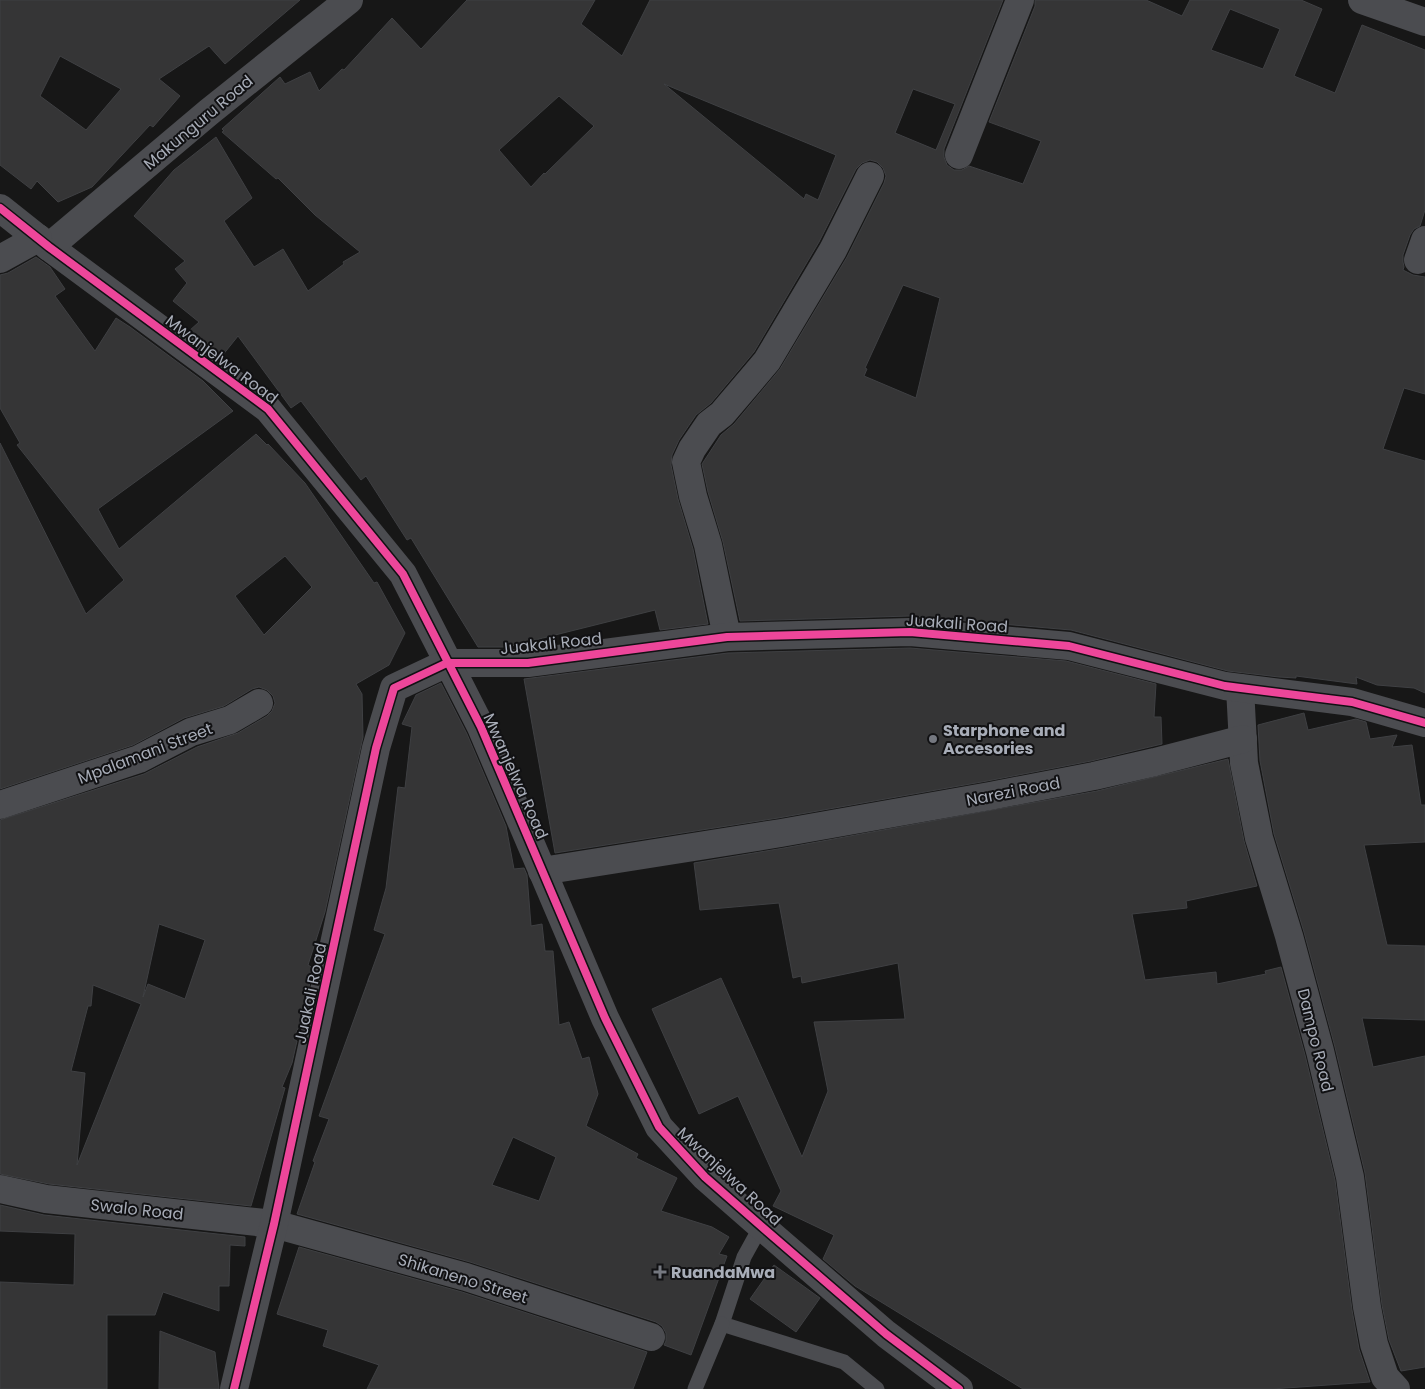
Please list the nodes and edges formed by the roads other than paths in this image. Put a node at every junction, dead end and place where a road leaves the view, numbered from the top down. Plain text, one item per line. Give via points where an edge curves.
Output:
1 (1020, 0) edge
2 (1362, 0) edge
3 (339, 3) edge
4 (1425, 22) edge
5 (959, 155) dead end
6 (870, 176) dead end
7 (0, 208) edge
8 (44, 242) junction
9 (0, 259) edge
10 (727, 637) junction
11 (447, 663) junction
12 (1240, 688) junction
13 (259, 703) dead end
14 (1425, 723) edge
15 (1243, 739) junction
16 (0, 805) edge
17 (542, 871) junction
18 (0, 1189) edge
19 (274, 1224) junction
20 (761, 1226) junction
21 (722, 1324) junction
22 (651, 1337) dead end
23 (234, 1389) edge
24 (695, 1389) edge
25 (877, 1389) edge
26 (959, 1389) edge
27 (1396, 1389) edge

1 - 5 street
2 - 4 street
3 - 8 street, Makunguru Road via 209,112
6 - 10 street via 833,250 767,361 722,414 709,424 686,462
7 - 8 street, Mwanjelwa Road
8 - 9 street, Makunguru Road
8 - 11 street, Mwanjelwa Road via 268,409 403,574
10 - 11 street, Juakali Road via 528,663
10 - 12 street, Juakali Road via 910,632 1069,646
11 - 17 street, Mwanjelwa Road via 481,727
11 - 19 street, Juakali Road via 394,688 374,758
12 - 14 street, Juakali Road via 1352,702
12 - 15 street, Dampo Road
13 - 16 street, Mpalamani Street via 230,720 191,732 139,759
15 - 17 street, Narezi Road via 1094,776 781,833
15 - 27 street, Dampo Road via 1244,762 1259,838 1289,936 1350,1177 1374,1344 1385,1378
17 - 20 street, Mwanjelwa Road via 605,1018 659,1127 705,1177
18 - 19 street, Swalo Road via 46,1199
19 - 22 street, Shikaneno Street via 466,1277
19 - 23 street, Juakali Road
20 - 21 lane via 744,1257
20 - 26 street, Mwanjelwa Road via 886,1334
21 - 24 lane
21 - 25 lane via 844,1362

